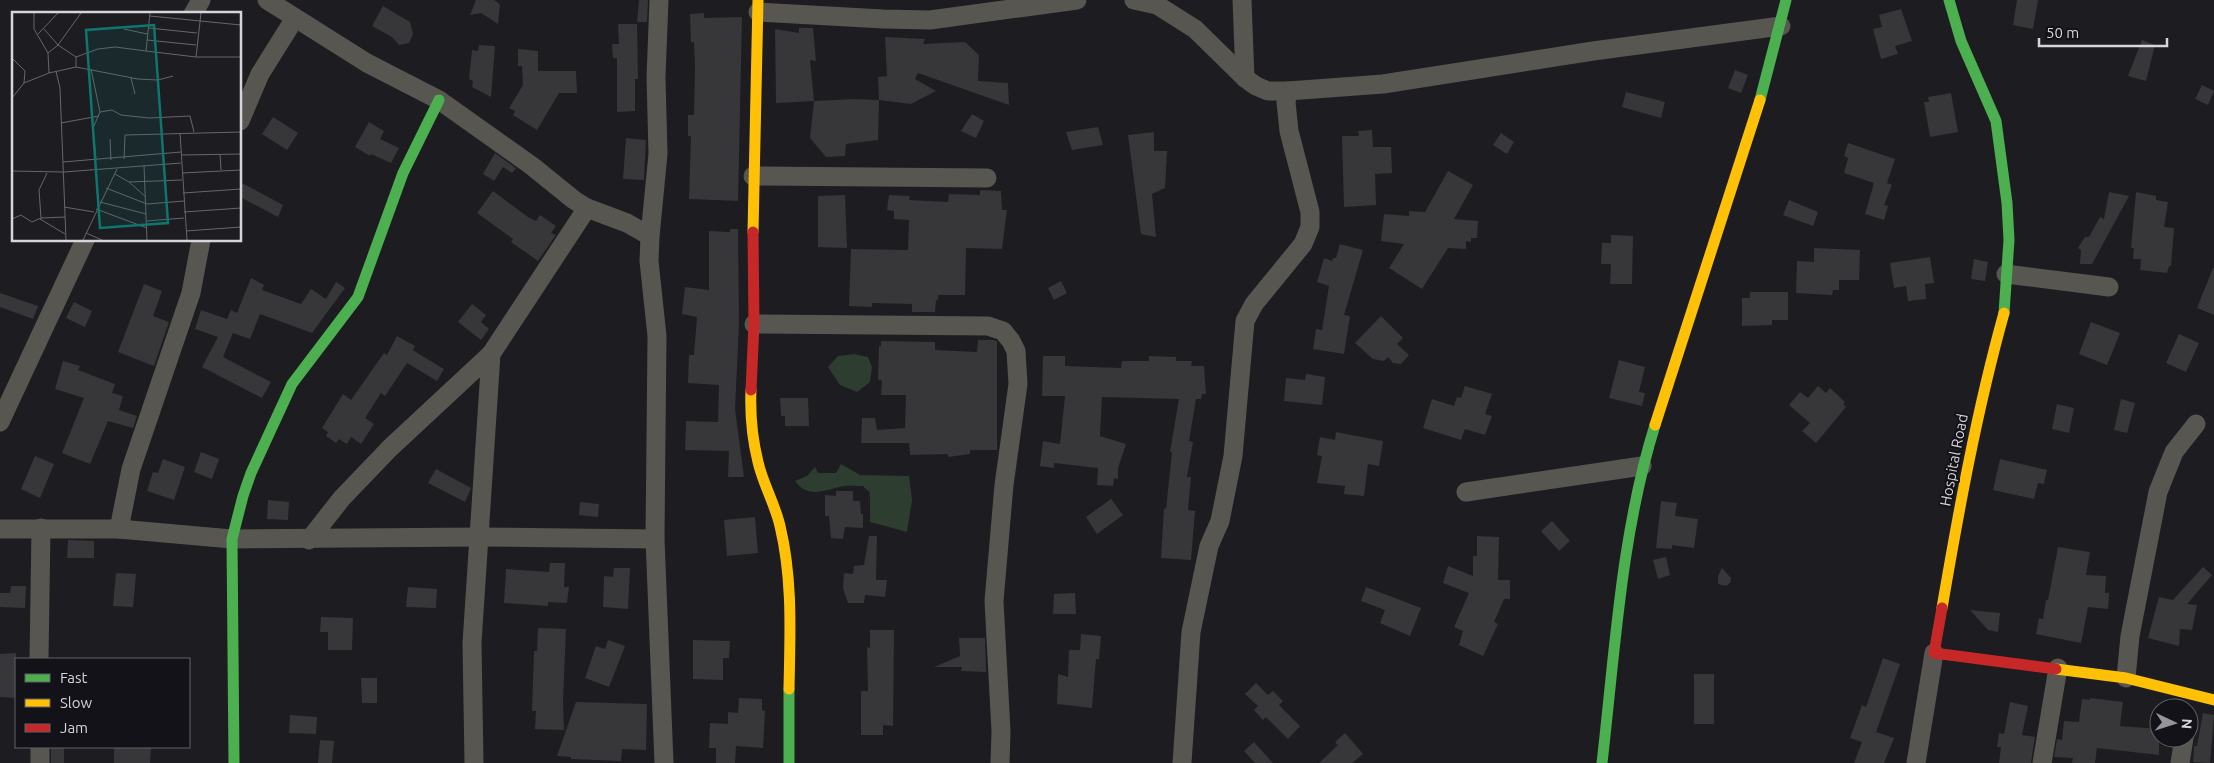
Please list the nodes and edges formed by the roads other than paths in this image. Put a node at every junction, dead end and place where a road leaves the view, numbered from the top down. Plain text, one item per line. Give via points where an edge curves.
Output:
1 (201, 0) edge
2 (267, 0) edge
3 (659, 0) edge
4 (1077, 0) edge
5 (1134, 0) edge
6 (1242, 0) edge
7 (1786, 0) edge
8 (1949, 0) edge
9 (758, 6) edge
10 (195, 12) edge
11 (295, 18) junction
12 (1781, 26) junction
13 (1245, 78) junction
14 (1288, 91) junction
15 (439, 100) junction
16 (241, 119) edge
17 (753, 176) junction
18 (987, 178) dead end
19 (587, 208) junction
20 (650, 236) junction
21 (85, 241) edge
22 (202, 241) edge
23 (2006, 274) junction
24 (2109, 287) dead end
25 (754, 324) junction
26 (491, 354) junction
27 (0, 422) edge
28 (2196, 424) dead end
29 (1642, 466) junction
30 (1466, 492) dead end
31 (41, 528) junction
32 (0, 529) edge
33 (119, 529) junction
34 (479, 537) junction
35 (655, 539) junction
36 (232, 540) junction
37 (309, 540) junction
38 (1934, 653) junction
39 (39, 658) edge
40 (2058, 668) junction
41 (2126, 678) junction
42 (2175, 698) edge
43 (2214, 700) edge
44 (2199, 702) edge
45 (40, 748) edge
46 (2182, 748) edge
47 (40, 763) edge
48 (234, 763) edge
49 (474, 763) edge
50 (664, 763) edge
51 (789, 763) edge
52 (1000, 763) edge
53 (1182, 763) edge
54 (1602, 763) edge
55 (1916, 763) edge
56 (2042, 763) edge
57 (2180, 763) edge

1 - 10 street
2 - 11 street
3 - 20 street via 658,154
4 - 9 street via 930,20 883,19
5 - 13 street via 1157,5 1195,29
6 - 13 street
7 - 12 street
8 - 23 street, Hospital Road via 1961,41 1996,121 2007,203 2009,240
9 - 17 street
11 - 15 street via 367,63
11 - 16 street via 260,74
12 - 14 street via 1383,84
12 - 29 street via 1719,231
13 - 14 street via 1268,91
14 - 53 street via 1287,117 1307,196 1310,227 1303,244 1254,304 1245,321 1233,456 1191,632
15 - 19 street
15 - 36 street via 403,173 358,297 292,384 251,473
17 - 18 street
17 - 25 street
19 - 20 street via 627,223
19 - 26 street
20 - 35 street via 649,260 657,336
21 - 27 street
22 - 33 street via 191,293 131,469
23 - 24 street
23 - 38 street, Hospital Road via 2006,305 1967,464
25 - 51 street via 750,410 753,437 758,462 780,525 788,568
25 - 52 street via 988,326 1003,331 1011,341 1016,350 1018,384 1004,485 994,601
26 - 34 street
26 - 37 street via 390,448 342,498
28 - 41 street via 2174,452 2158,492 2130,636
29 - 30 street
29 - 54 street via 1625,564
31 - 32 street
31 - 33 street
31 - 39 street
33 - 36 street
34 - 35 street
34 - 37 street
34 - 49 street via 472,643
35 - 50 street
36 - 37 street
36 - 48 street
38 - 40 street
38 - 55 street
40 - 41 street
40 - 56 street
41 - 42 street
43 - 44 street
45 - 47 street
46 - 57 street

